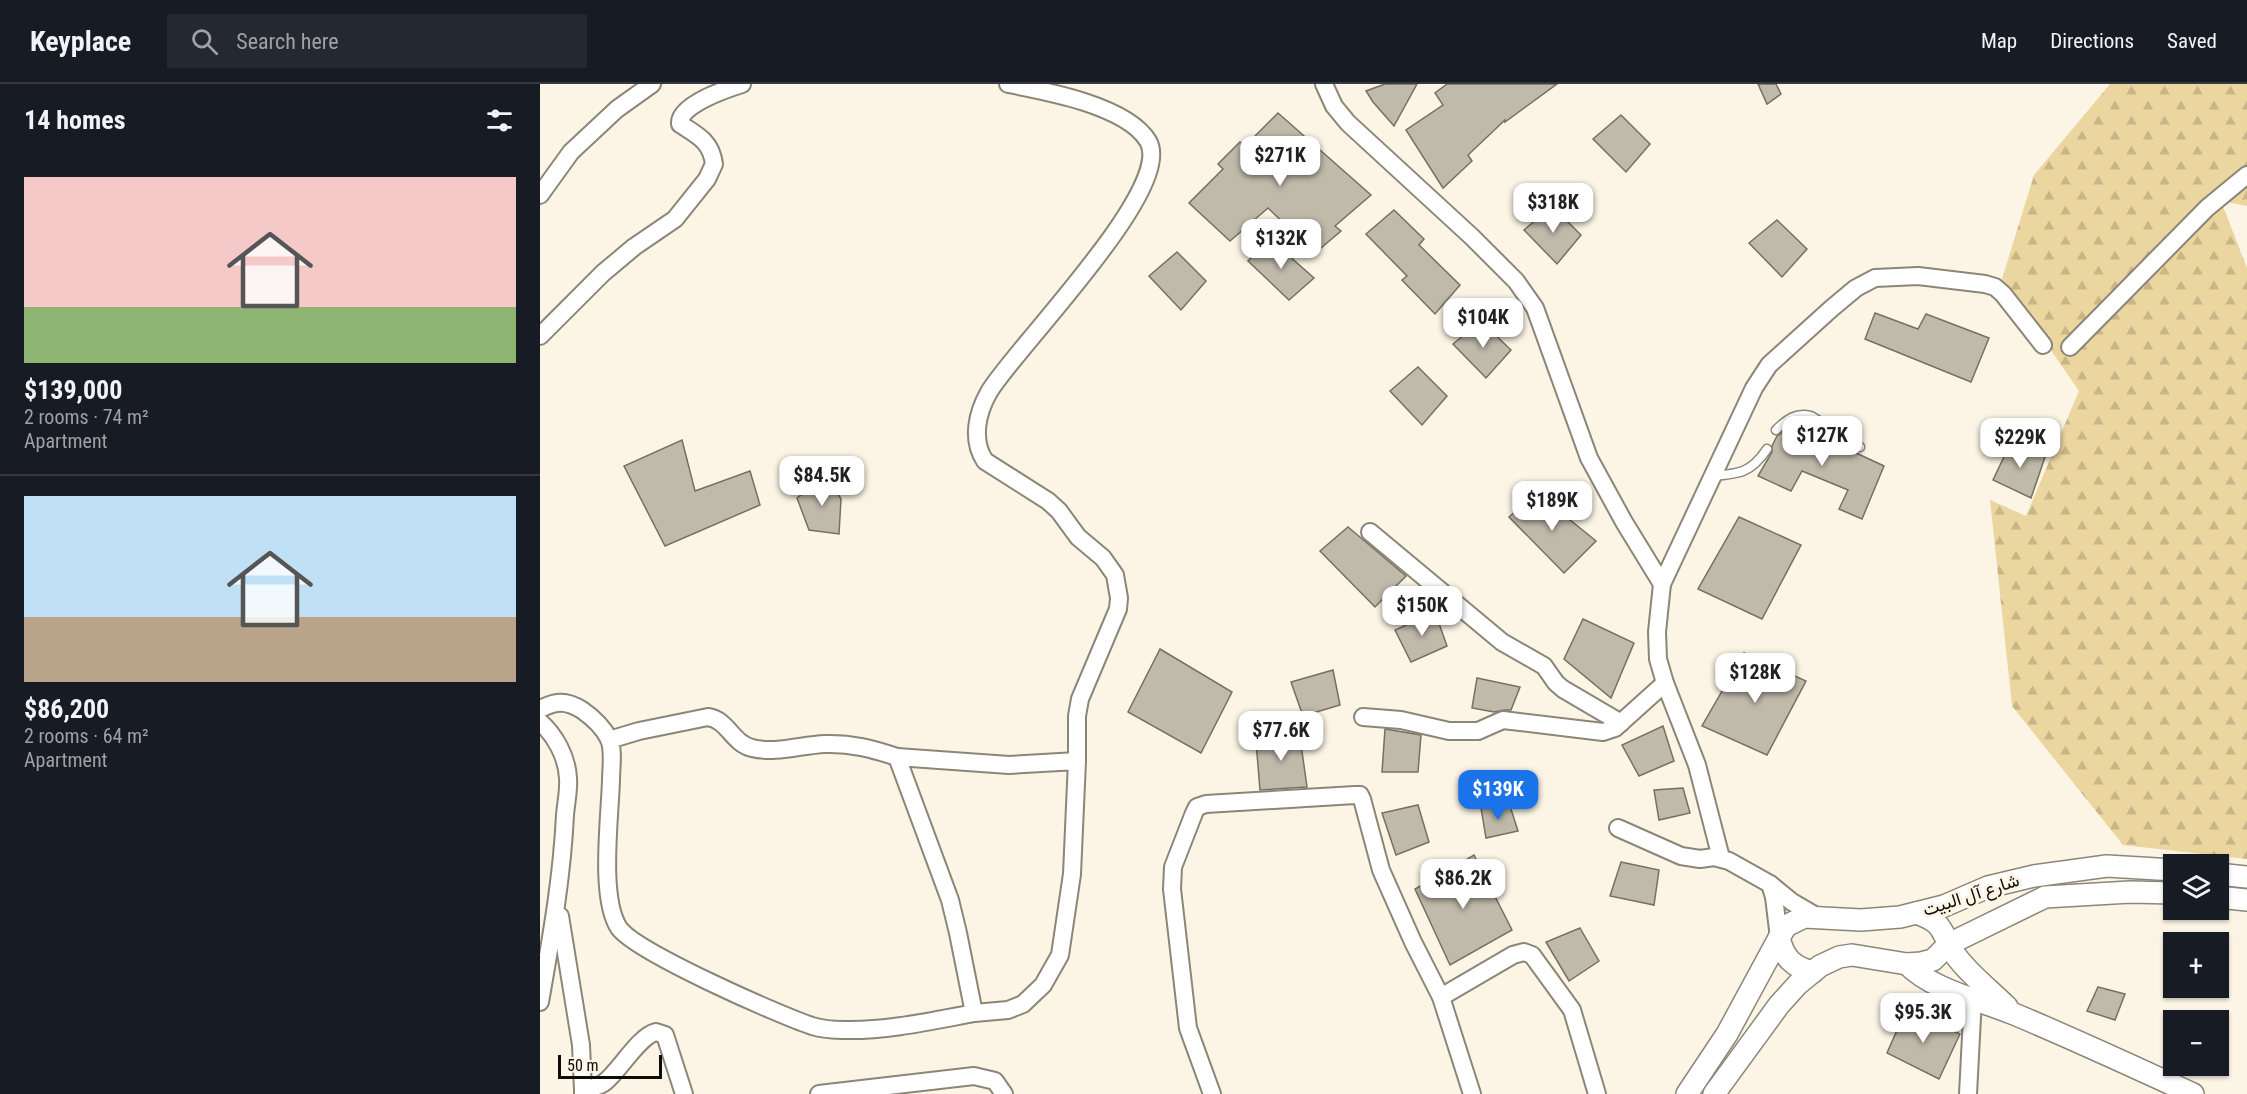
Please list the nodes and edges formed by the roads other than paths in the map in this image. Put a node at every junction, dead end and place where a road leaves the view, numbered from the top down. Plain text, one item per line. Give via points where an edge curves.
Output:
1 (652, 84) edge
2 (741, 84) edge
3 (1008, 84) edge
4 (1324, 84) edge
5 (2247, 175) edge
6 (540, 195) edge
7 (540, 336) edge
8 (2043, 345) dead end
9 (2070, 347) dead end
10 (1776, 430) dead end
11 (1860, 447) dead end
12 (1767, 448) dead end
13 (1711, 476) junction
14 (1370, 532) dead end
15 (1662, 584) junction
16 (1665, 683) junction
17 (540, 709) edge
18 (1363, 717) dead end
19 (540, 722) edge
20 (1621, 723) junction
21 (609, 740) junction
22 (897, 757) junction
23 (1077, 761) junction
24 (1618, 828) dead end
25 (1721, 858) junction
26 (2163, 869) edge
27 (2229, 875) edge
28 (2247, 877) edge
29 (1770, 884) junction
30 (2163, 893) edge
31 (2229, 898) edge
32 (2247, 900) edge
33 (558, 904) junction
34 (1916, 913) junction
35 (1816, 916) junction
36 (1779, 938) junction
37 (1949, 944) junction
38 (1907, 964) junction
39 (1813, 972) junction
40 (1442, 997) junction
41 (1974, 998) junction
42 (540, 1002) edge
43 (974, 1013) junction
44 (2016, 1015) junction
45 (583, 1092) edge
46 (684, 1094) edge
47 (819, 1094) edge
48 (1004, 1094) edge
49 (1212, 1094) edge
50 (1472, 1094) edge
51 (1597, 1094) edge
52 (1687, 1094) edge
53 (1714, 1094) edge
54 (1968, 1094) edge
55 (2193, 1094) edge

1 - 6 street via 617,109 572,152
2 - 7 street via 693,105 680,118 680,124 706,142 714,164 688,205 603,273
3 - 23 street via 1092,104 1143,134 1152,154 1151,167 1134,204 1108,242 988,393 976,434 985,461 1059,510 1078,537 1103,558 1115,575 1118,609 1080,699
4 - 15 street via 1334,106 1348,123 1472,237 1529,297 1589,458
5 - 9 street via 2207,208
8 - 13 street via 1995,287 1918,276 1875,278 1856,288 1769,365
10 - 11 lane via 1787,420 1804,414
12 - 13 lane via 1758,462 1739,474
13 - 15 street
14 - 20 street via 1502,642 1544,666 1563,689
15 - 16 street via 1656,648
16 - 20 street
16 - 25 street via 1697,765
17 - 21 street via 564,701 593,717
18 - 20 street via 1461,732 1478,731 1503,720 1604,732
19 - 33 street via 551,730 568,777
21 - 22 street via 708,717 719,720 739,743 753,748 778,750 848,744
21 - 43 street via 607,881 620,929 643,947 730,990 825,1029 891,1027
22 - 23 street via 1009,765
22 - 43 street via 950,900
23 - 43 street via 1072,874 1060,956 1043,985 1023,1004 1008,1010
24 - 25 street via 1681,856
25 - 29 street
26 - 34 street, شارع آل البيت via 2107,866 2046,874 1988,887
27 - 28 street
29 - 35 street
29 - 36 street
30 - 37 street, شارع آل البيت via 2045,897
31 - 32 street
33 - 42 street
33 - 45 street via 581,1045
34 - 35 street, شارع آل البيت via 1880,920
34 - 37 street via 1937,923
35 - 36 street, شارع آل البيت via 1794,920
36 - 39 street via 1789,961
36 - 52 street, شارع آل البيت via 1727,1034
37 - 38 street, شارع آل البيت via 1933,960
37 - 44 street via 1973,975
38 - 39 street, شارع آل البيت via 1852,955 1839,957
38 - 41 street via 1926,980
39 - 53 street, شارع آل البيت via 1779,1005
40 - 49 street via 1381,870 1360,795 1201,805 1177,854 1172,889 1188,1028
40 - 50 street
40 - 51 street via 1513,955 1532,955 1572,1010
41 - 44 street
41 - 54 street
44 - 55 street
45 - 46 street via 603,1084 656,1032 665,1035
47 - 48 street via 974,1076 995,1081

